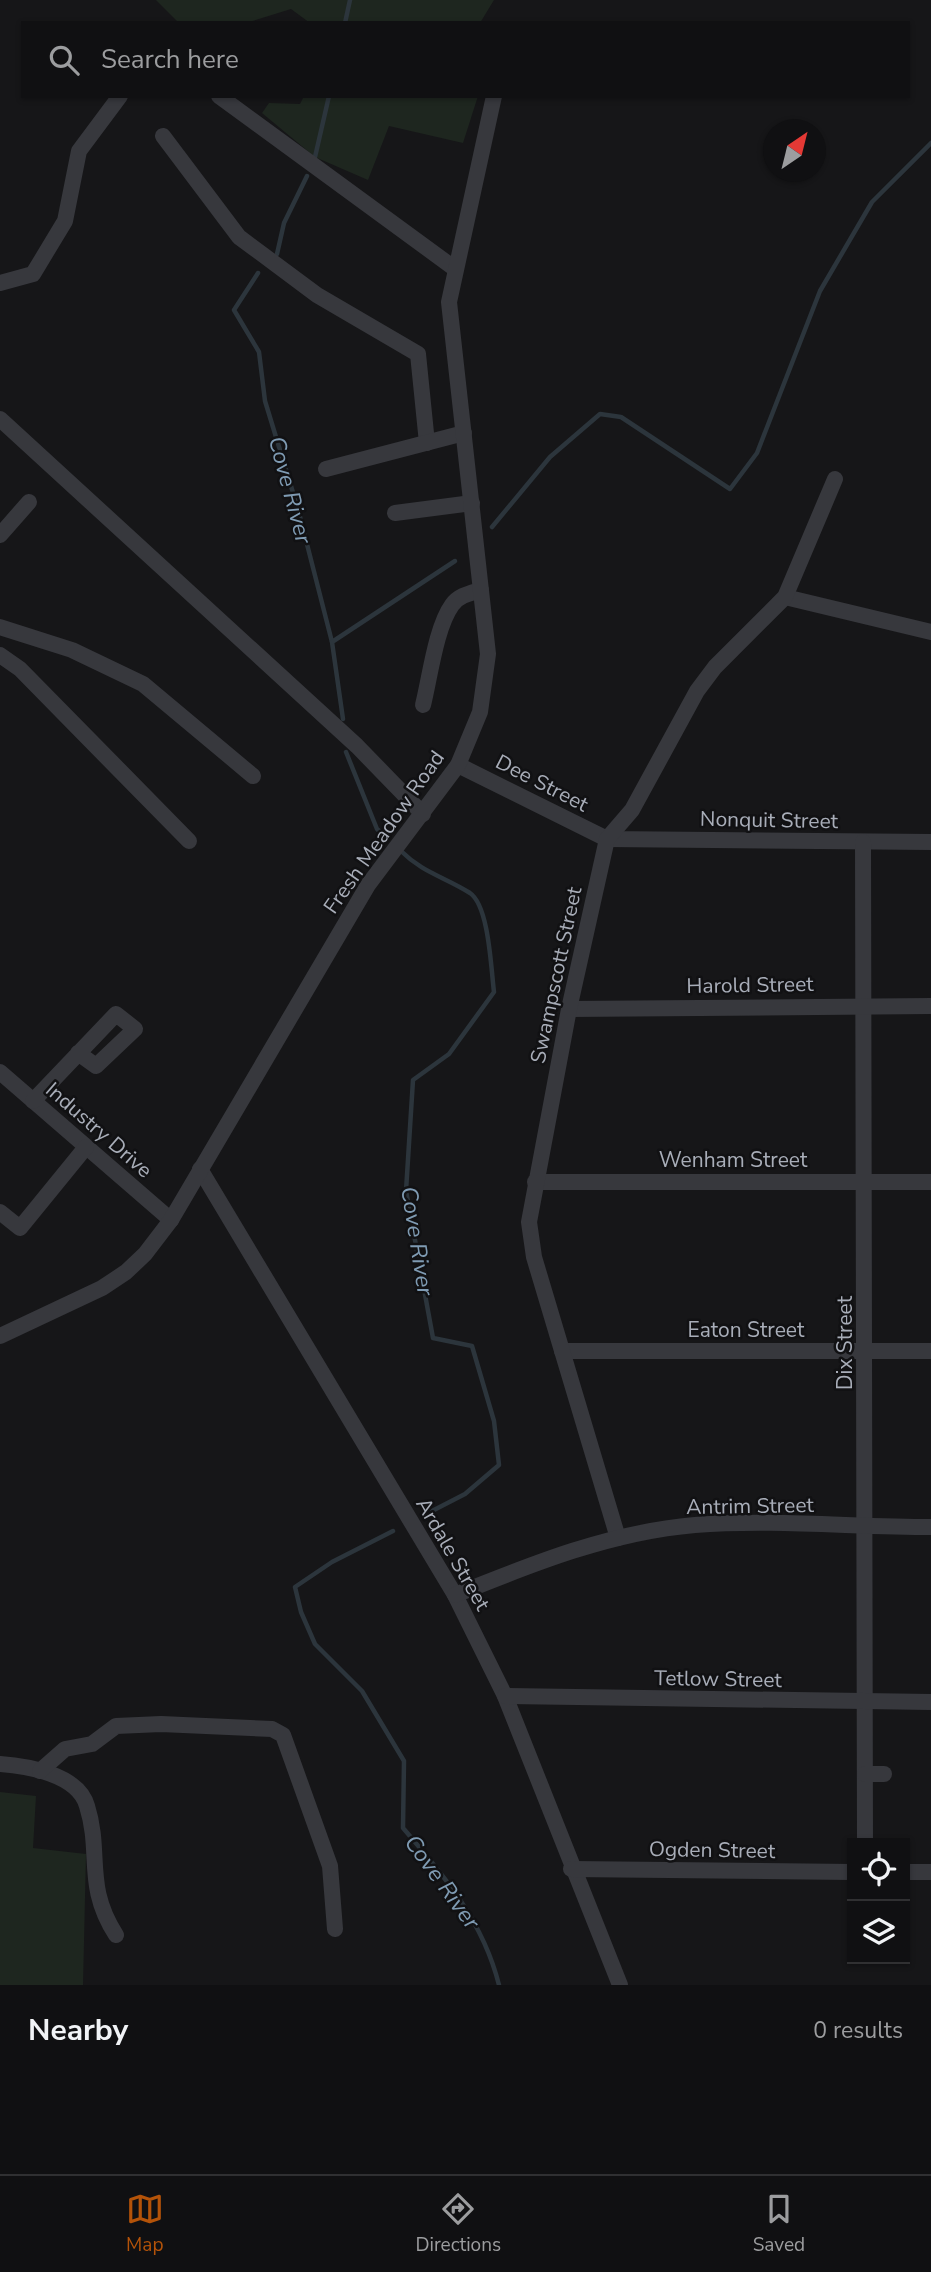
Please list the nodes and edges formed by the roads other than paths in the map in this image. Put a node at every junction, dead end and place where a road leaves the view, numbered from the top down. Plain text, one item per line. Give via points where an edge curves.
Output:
1 (119, 98) edge
2 (222, 98) edge
3 (494, 98) edge
4 (163, 136) dead end
5 (454, 268) junction
6 (0, 283) edge
7 (0, 419) edge
8 (464, 433) junction
9 (427, 443) junction
10 (326, 469) dead end
11 (835, 479) dead end
12 (29, 502) dead end
13 (472, 503) junction
14 (395, 513) dead end
15 (0, 535) edge
16 (481, 590) junction
17 (785, 597) junction
18 (0, 627) edge
19 (931, 632) edge
20 (0, 655) edge
21 (423, 705) dead end
22 (458, 765) junction
23 (253, 776) dead end
24 (423, 814) junction
25 (607, 839) junction
26 (189, 841) dead end
27 (863, 842) junction
28 (931, 842) edge
29 (864, 1005) junction
30 (931, 1006) edge
31 (569, 1009) junction
32 (78, 1053) dead end
33 (0, 1072) edge
34 (33, 1101) junction
35 (86, 1147) junction
36 (200, 1169) junction
37 (866, 1181) junction
38 (535, 1182) junction
39 (931, 1182) edge
40 (0, 1212) edge
41 (171, 1220) junction
42 (0, 1336) edge
43 (562, 1351) junction
44 (865, 1351) junction
45 (931, 1351) edge
46 (866, 1527) junction
47 (931, 1527) edge
48 (618, 1538) junction
49 (455, 1595) junction
50 (505, 1696) junction
51 (931, 1702) edge
52 (867, 1703) junction
53 (0, 1763) edge
54 (40, 1771) junction
55 (865, 1774) junction
56 (884, 1774) dead end
57 (864, 1838) edge
58 (572, 1869) junction
59 (847, 1872) edge
60 (910, 1872) edge
61 (931, 1872) edge
62 (335, 1928) dead end
63 (117, 1935) dead end
64 (620, 1985) edge

1 - 6 street via 79,151 65,222 33,274
2 - 5 street
3 - 5 street, Fresh Meadow Road
4 - 9 street via 239,237 317,295 418,354
5 - 8 street, Fresh Meadow Road via 449,302
7 - 24 street via 357,747
8 - 9 street
8 - 13 street, Fresh Meadow Road
9 - 10 street
11 - 17 street, Swampscott Street
12 - 15 street
13 - 14 street
13 - 16 street, Fresh Meadow Road
16 - 21 street via 452,605
16 - 22 street, Fresh Meadow Road via 488,654 480,712
17 - 19 street
17 - 25 street, Swampscott Street via 697,691 632,810
18 - 23 street via 72,650 143,684
20 - 26 street via 20,669
22 - 24 street, Fresh Meadow Road
22 - 25 street, Dee Street
24 - 36 street, Fresh Meadow Road via 368,885
25 - 27 street, Nonquit Street
25 - 31 street, Swampscott Street
27 - 28 street, Nonquit Street
27 - 29 street, Dix Street
29 - 30 street, Harold Street
29 - 31 street, Harold Street
29 - 37 street, Dix Street
31 - 38 street, Swampscott Street
32 - 34 street
33 - 34 street, Industry Drive
34 - 35 street, Industry Drive
35 - 40 street via 20,1228
35 - 41 street, Industry Drive
36 - 41 street, Fresh Meadow Road
36 - 49 street, Ardale Street
37 - 38 street, Wenham Street
37 - 39 street, Wenham Street
37 - 44 street, Dix Street
38 - 43 street, Swampscott Street via 529,1222 534,1257
41 - 42 street, Fresh Meadow Road via 145,1254 118,1277
43 - 44 street, Eaton Street
43 - 48 street, Swampscott Street
44 - 45 street, Eaton Street
44 - 46 street, Dix Street
46 - 47 street, Antrim Street
46 - 48 street, Antrim Street via 695,1525
46 - 52 street, Dix Street
48 - 49 street, Antrim Street via 542,1559
49 - 50 street, Ardale Street
50 - 52 street, Tetlow Street
50 - 58 street, Ardale Street
51 - 52 street, Tetlow Street
52 - 55 street, Dix Street
53 - 54 street
54 - 62 street via 65,1749 92,1744 116,1726 272,1729 283,1735 330,1866
54 - 63 street via 68,1783 87,1804 96,1893
55 - 56 street
55 - 57 street, Dix Street
58 - 59 street, Ogden Street
58 - 64 street, Ardale Street
60 - 61 street

